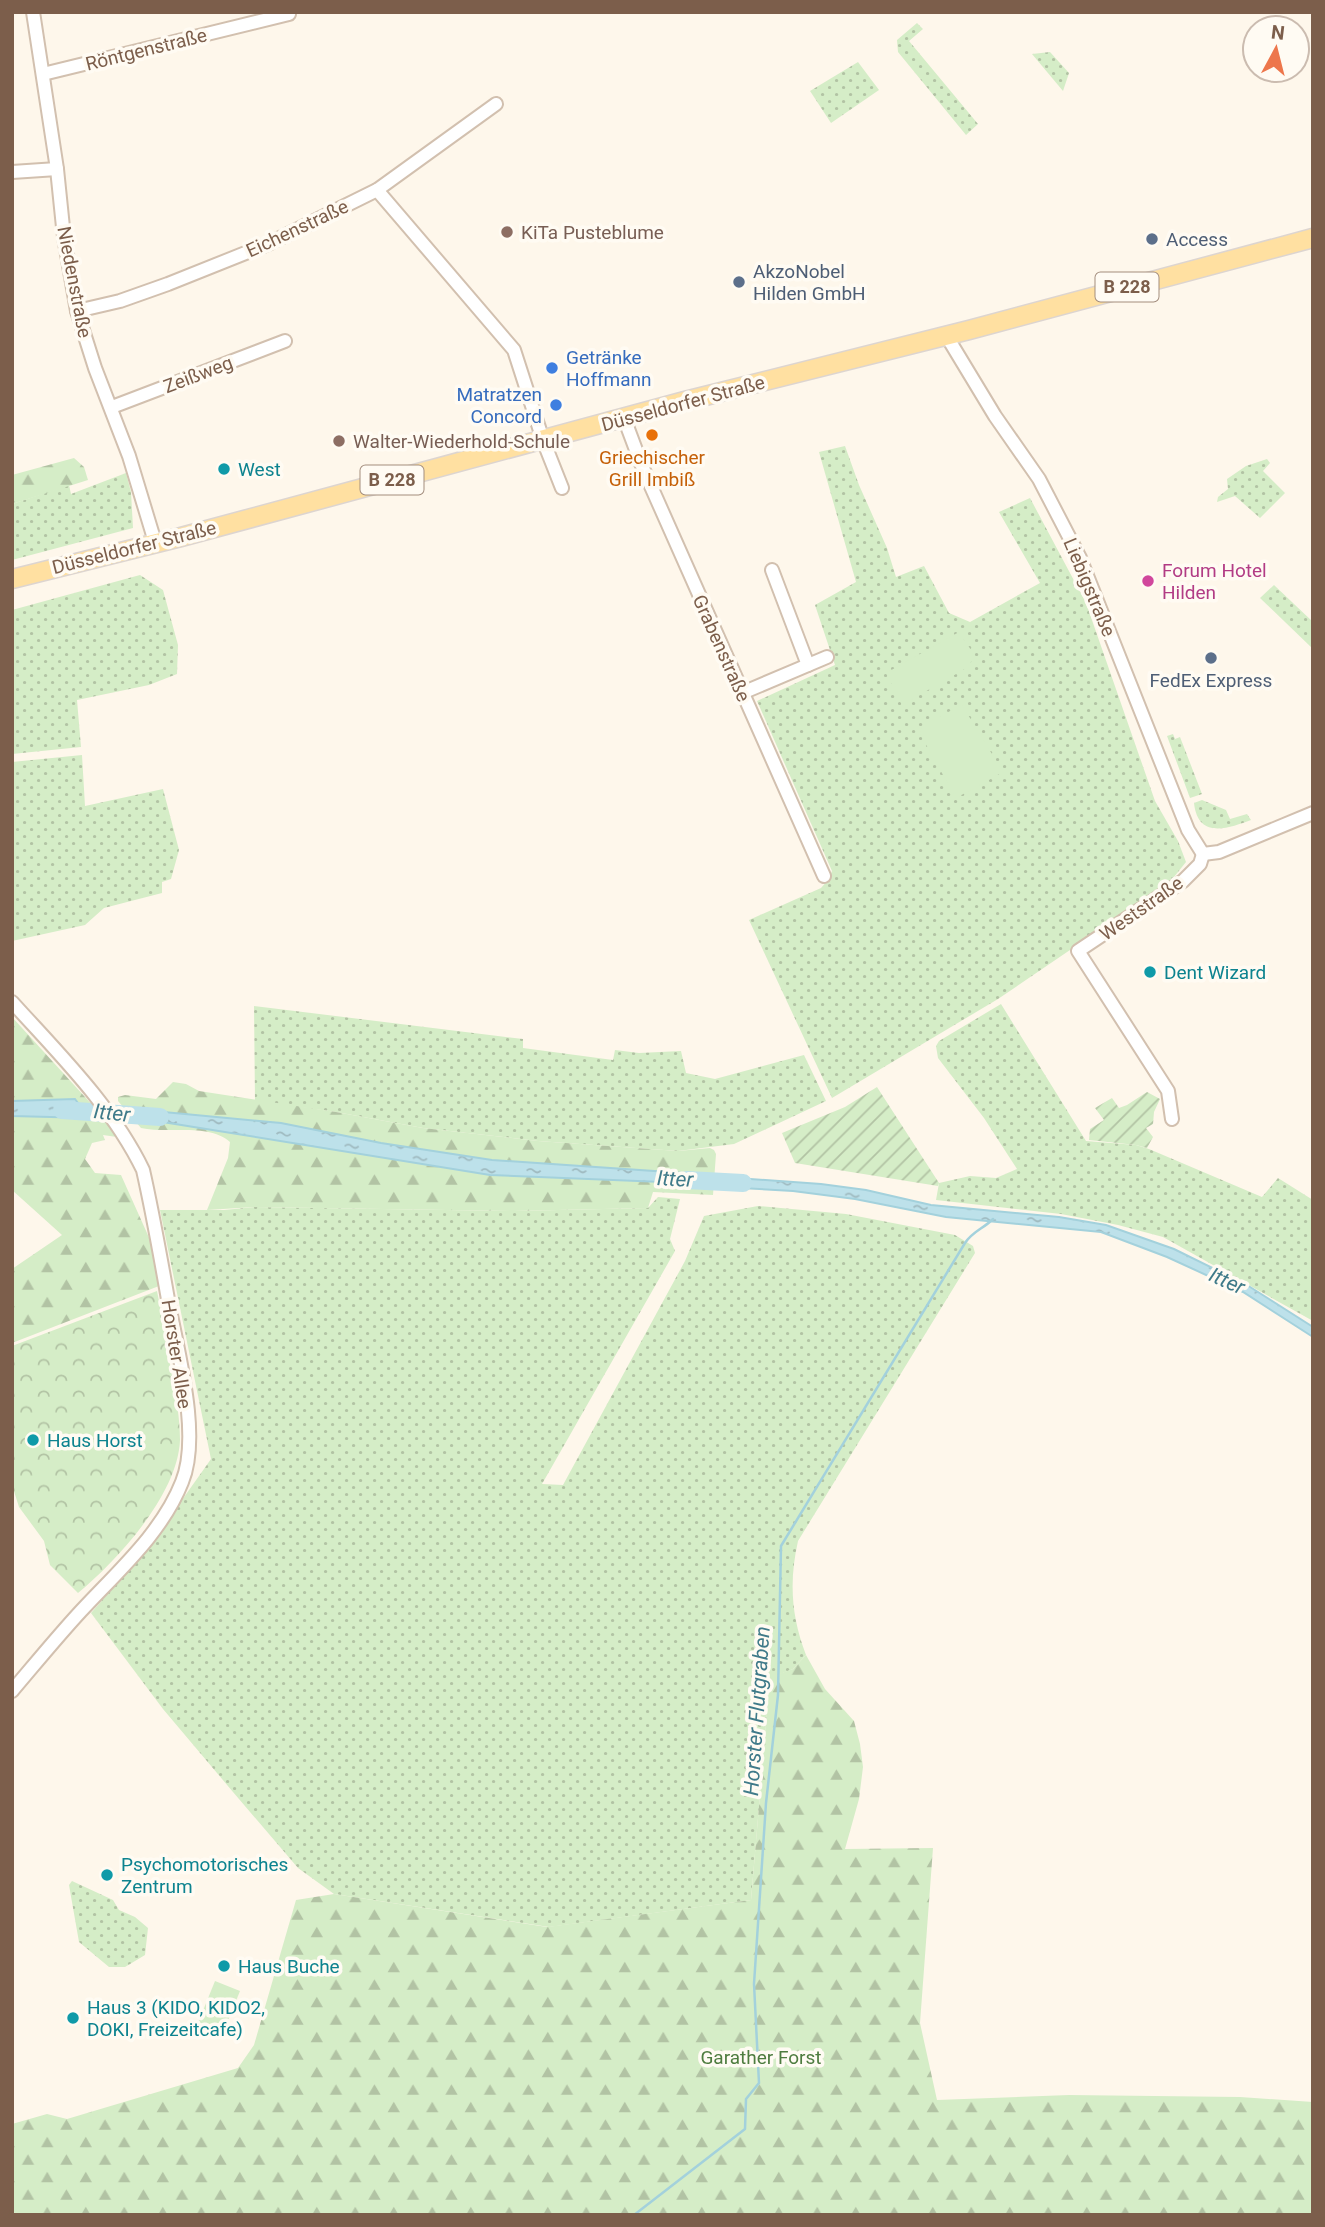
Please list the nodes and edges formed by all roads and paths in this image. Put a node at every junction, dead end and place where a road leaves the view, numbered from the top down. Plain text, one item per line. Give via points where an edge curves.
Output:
1 (33, 12) edge
2 (289, 14) dead end
3 (43, 74) junction
4 (496, 104) dead end
5 (57, 169) junction
6 (12, 172) edge
7 (377, 190) junction
8 (1313, 238) edge
9 (77, 311) junction
10 (946, 335) junction
11 (285, 341) dead end
12 (112, 407) junction
13 (624, 418) junction
14 (543, 440) junction
15 (562, 488) dead end
16 (155, 542) junction
17 (772, 570) dead end
18 (12, 579) edge
19 (827, 657) dead end
20 (808, 665) junction
21 (742, 693) junction
22 (1313, 813) edge
23 (1203, 854) junction
24 (824, 876) dead end
25 (12, 1002) edge
26 (1172, 1119) dead end
27 (12, 1691) edge

1 - 3 street, Niedenstraße
2 - 3 street, Röntgenstraße
3 - 5 street, Niedenstraße
4 - 7 street, Eichenstraße
5 - 6 street
5 - 9 street, Niedenstraße
7 - 9 street, Eichenstraße via 268,244 144,292
7 - 14 street via 514,350
8 - 10 main road, Düsseldorfer Straße / B 228
9 - 12 street, Niedenstraße
10 - 13 main road, Düsseldorfer Straße / B 228
10 - 23 street, Liebigstraße via 1039,479 1080,558 1188,830
11 - 12 street, Zeißweg
12 - 16 street, Niedenstraße
13 - 14 main road, Düsseldorfer Straße / B 228
13 - 21 street, Grabenstraße
14 - 15 street
14 - 16 main road, Düsseldorfer Straße / B 228
16 - 18 main road, Düsseldorfer Straße / B 228
17 - 20 street
19 - 20 street
20 - 21 street
21 - 24 street, Grabenstraße
22 - 23 street via 1219,852
23 - 26 street, Weststraße via 1200,864 1183,881 1078,951 1168,1091
25 - 27 street, Horster Allee via 113,1119 142,1170 190,1435 189,1460 175,1499 145,1543

